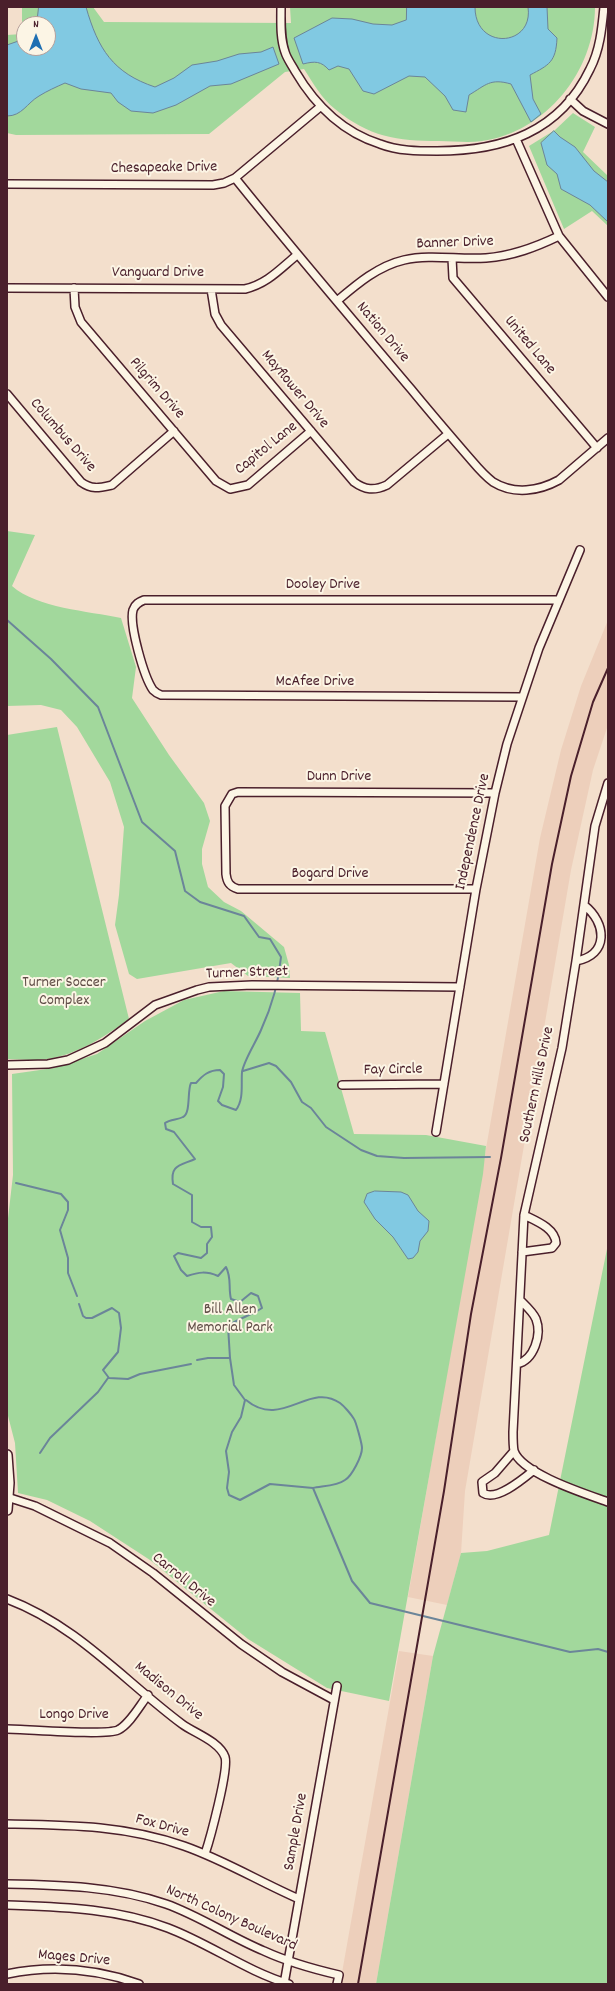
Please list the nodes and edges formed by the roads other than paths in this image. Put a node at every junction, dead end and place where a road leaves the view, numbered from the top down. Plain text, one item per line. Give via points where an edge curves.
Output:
1 (281, 7) edge
2 (604, 7) edge
3 (605, 18) edge
4 (570, 99) junction
5 (320, 108) junction
6 (608, 124) edge
7 (516, 139) junction
8 (234, 178) junction
9 (7, 184) edge
10 (559, 236) junction
11 (297, 255) junction
12 (452, 258) junction
13 (7, 288) edge
14 (74, 288) junction
15 (211, 288) junction
16 (608, 297) edge
17 (337, 301) junction
18 (7, 394) edge
19 (311, 431) junction
20 (174, 432) junction
21 (448, 434) junction
22 (608, 438) edge
23 (597, 448) junction
24 (241, 488) joint
25 (580, 550) dead end
26 (558, 600) junction
27 (138, 650) joint
28 (522, 696) junction
29 (608, 783) edge
30 (495, 793) junction
31 (607, 793) edge
32 (226, 841) joint
33 (476, 889) junction
34 (584, 905) junction
35 (576, 961) junction
36 (460, 987) junction
37 (7, 1065) edge
38 (444, 1084) junction
39 (342, 1085) dead end
40 (436, 1132) dead end
41 (524, 1215) junction
42 (522, 1252) junction
43 (520, 1300) junction
44 (517, 1364) junction
45 (514, 1451) junction
46 (7, 1455) edge
47 (534, 1470) junction
48 (8, 1498) edge
49 (608, 1502) edge
50 (7, 1510) edge
51 (7, 1599) edge
52 (337, 1686) dead end
53 (148, 1695) junction
54 (334, 1700) junction
55 (7, 1729) edge
56 (7, 1824) edge
57 (205, 1854) junction
58 (7, 1884) edge
59 (299, 1899) junction
60 (7, 1905) edge
61 (289, 1961) junction
62 (7, 1974) edge
63 (139, 1984) edge
64 (286, 1984) edge
65 (337, 1984) edge

1 - 5 street via 285,53
2 - 3 street
3 - 4 street via 590,69
4 - 6 street via 583,110
4 - 7 street via 546,123
5 - 7 street via 338,123 380,145 418,151 480,149
5 - 8 street, Chesapeake Drive
7 - 10 street
8 - 9 street, Chesapeake Drive via 224,183 213,184
8 - 11 street, Nation Drive
10 - 12 street, Banner Drive via 514,254 486,258
10 - 16 street
11 - 15 street, Vanguard Drive via 258,286 245,289
11 - 17 street, Nation Drive
12 - 17 street, Banner Drive via 427,257 403,260 370,275
12 - 23 street, United Lane via 453,278
13 - 14 street, Vanguard Drive
14 - 15 street, Vanguard Drive
14 - 20 street, Pilgrim Drive via 75,307 81,322
15 - 19 street, Mayflower Drive via 215,314 221,325
17 - 21 street, Nation Drive
18 - 20 street, Columbus Drive via 81,482 89,488 112,485
19 - 21 street, Mayflower Drive via 354,482 368,490 387,485
19 - 24 street, Capitol Lane via 248,485
20 - 24 street, Pilgrim Drive via 216,481 230,489
21 - 23 street, Nation Drive via 494,482 519,490 550,485
22 - 23 street
25 - 26 street, Independence Drive
26 - 27 street, Dooley Drive via 144,600 133,609 132,621
26 - 28 street, Independence Drive
27 - 28 street, McAfee Drive via 154,691 160,695
28 - 30 street, Independence Drive
29 - 31 street, Southern Hills Drive
30 - 32 street, Dunn Drive via 238,792 232,794 225,806
30 - 33 street, Independence Drive
31 - 34 street, Southern Hills Drive via 595,826
32 - 33 street, Bogard Drive via 227,882 238,889
33 - 36 street, Independence Drive
34 - 35 street, Southern Hills Drive
34 - 35 street via 598,918 601,938 598,948 591,956
35 - 41 street, Southern Hills Drive via 562,1048
36 - 37 street, Turner Street via 252,985 209,988 169,999 141,1014 105,1043 68,1060 48,1064
36 - 38 street, Independence Drive
38 - 39 street, Fay Circle
38 - 40 street, Independence Drive
41 - 42 street, Southern Hills Drive
41 - 42 street via 550,1230 555,1236 556,1243 552,1248
42 - 43 street, Southern Hills Drive
43 - 44 street, Southern Hills Drive
43 - 44 street via 536,1319 537,1336 530,1356
44 - 45 street, Southern Hills Drive
45 - 47 street via 520,1460
45 - 47 street via 495,1473 483,1480 482,1493 492,1495 510,1488
46 - 48 street
47 - 49 street via 545,1478
48 - 50 street
48 - 54 street, Carroll Drive via 35,1506 110,1543 153,1573 240,1644 282,1672
51 - 53 street, Madison Drive via 79,1639
52 - 54 street, Sample Drive
53 - 55 street, Longo Drive via 127,1722 117,1730 92,1732
53 - 57 street, Madison Drive via 182,1724 217,1746 225,1757 213,1830
54 - 59 street, Sample Drive
56 - 57 street, Fox Drive via 107,1828 160,1839
57 - 59 street, Fox Drive
58 - 61 street, North Colony Boulevard via 120,1891 164,1903
59 - 61 street, Sample Drive
60 - 64 street, North Colony Boulevard via 101,1910 146,1920 189,1936 240,1964
61 - 64 street, Sample Drive
61 - 65 street, North Colony Boulevard via 339,1975
62 - 63 street, Mages Drive via 30,1969 90,1972

